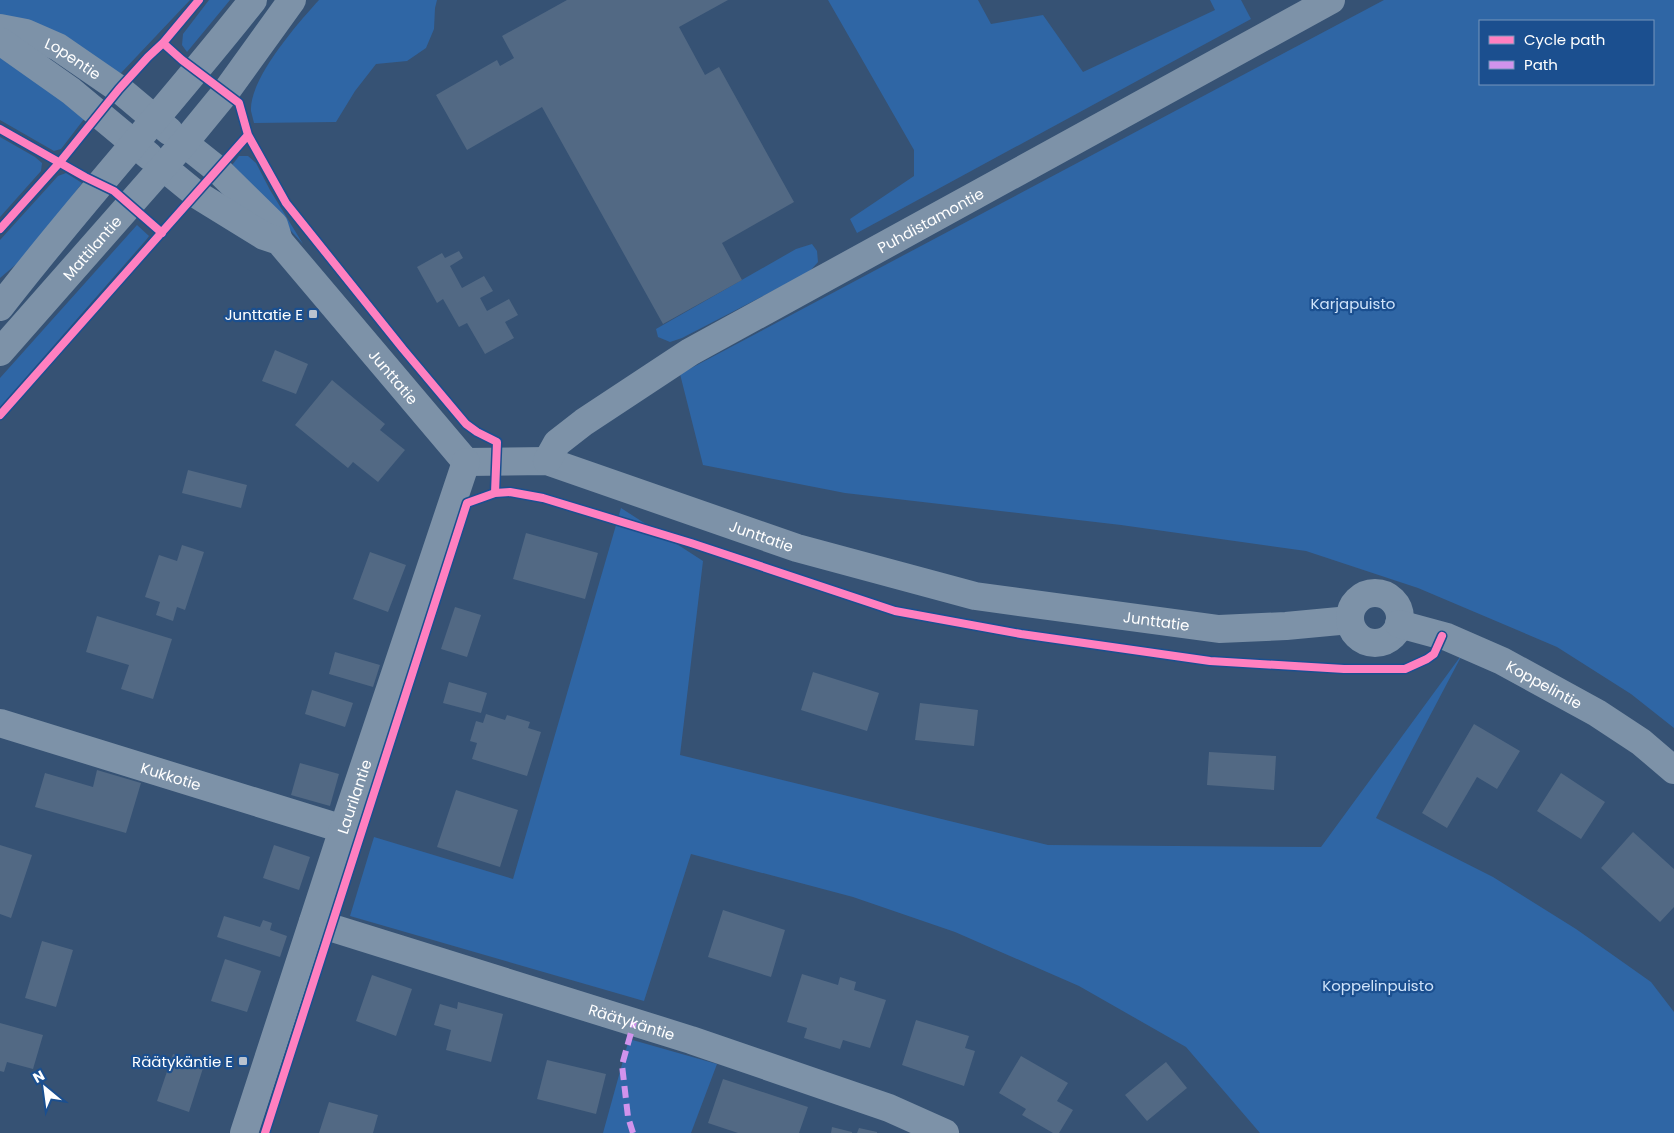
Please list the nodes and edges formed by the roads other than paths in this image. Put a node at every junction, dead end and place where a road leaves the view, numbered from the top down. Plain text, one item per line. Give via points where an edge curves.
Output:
1 (253, 0) edge
2 (292, 0) edge
3 (1331, 0) edge
4 (0, 28) edge
5 (0, 41) edge
6 (156, 119) junction
7 (184, 143) junction
8 (135, 144) junction
9 (163, 167) junction
10 (279, 241) junction
11 (0, 307) edge
12 (0, 352) edge
13 (547, 461) junction
14 (466, 462) junction
15 (1399, 624) joint
16 (0, 723) edge
17 (1674, 770) edge
18 (343, 828) junction
19 (313, 922) junction
20 (244, 1133) edge
21 (945, 1133) edge

1 - 6 street
2 - 7 street, Mattilantie via 225,93
3 - 13 street, Puhdistamontie via 690,352 584,422 558,443
4 - 6 street, Lopentie via 26,32 58,47
5 - 8 street, Lopentie via 71,91
6 - 7 street, Lopentie
6 - 8 street
7 - 9 street, Mattilantie
7 - 10 street, Junttatie via 218,170 274,225
8 - 9 street, Lopentie
8 - 11 street
9 - 10 street, Junttatie via 196,194 264,236
9 - 12 street, Mattilantie
10 - 14 street, Junttatie
13 - 14 street, Junttatie
13 - 15 street, Junttatie via 797,548 975,596 1220,630 1350,620 1361,640 1369,642 1384,641
14 - 18 street, Laurilantie
15 - 17 street, Koppelintie via 1447,637 1510,665 1597,712 1641,742
16 - 18 street, Kukkotie
18 - 19 street, Laurilantie
19 - 20 street, Laurilantie
19 - 21 street, Räätykäntie via 691,1040 890,1108

